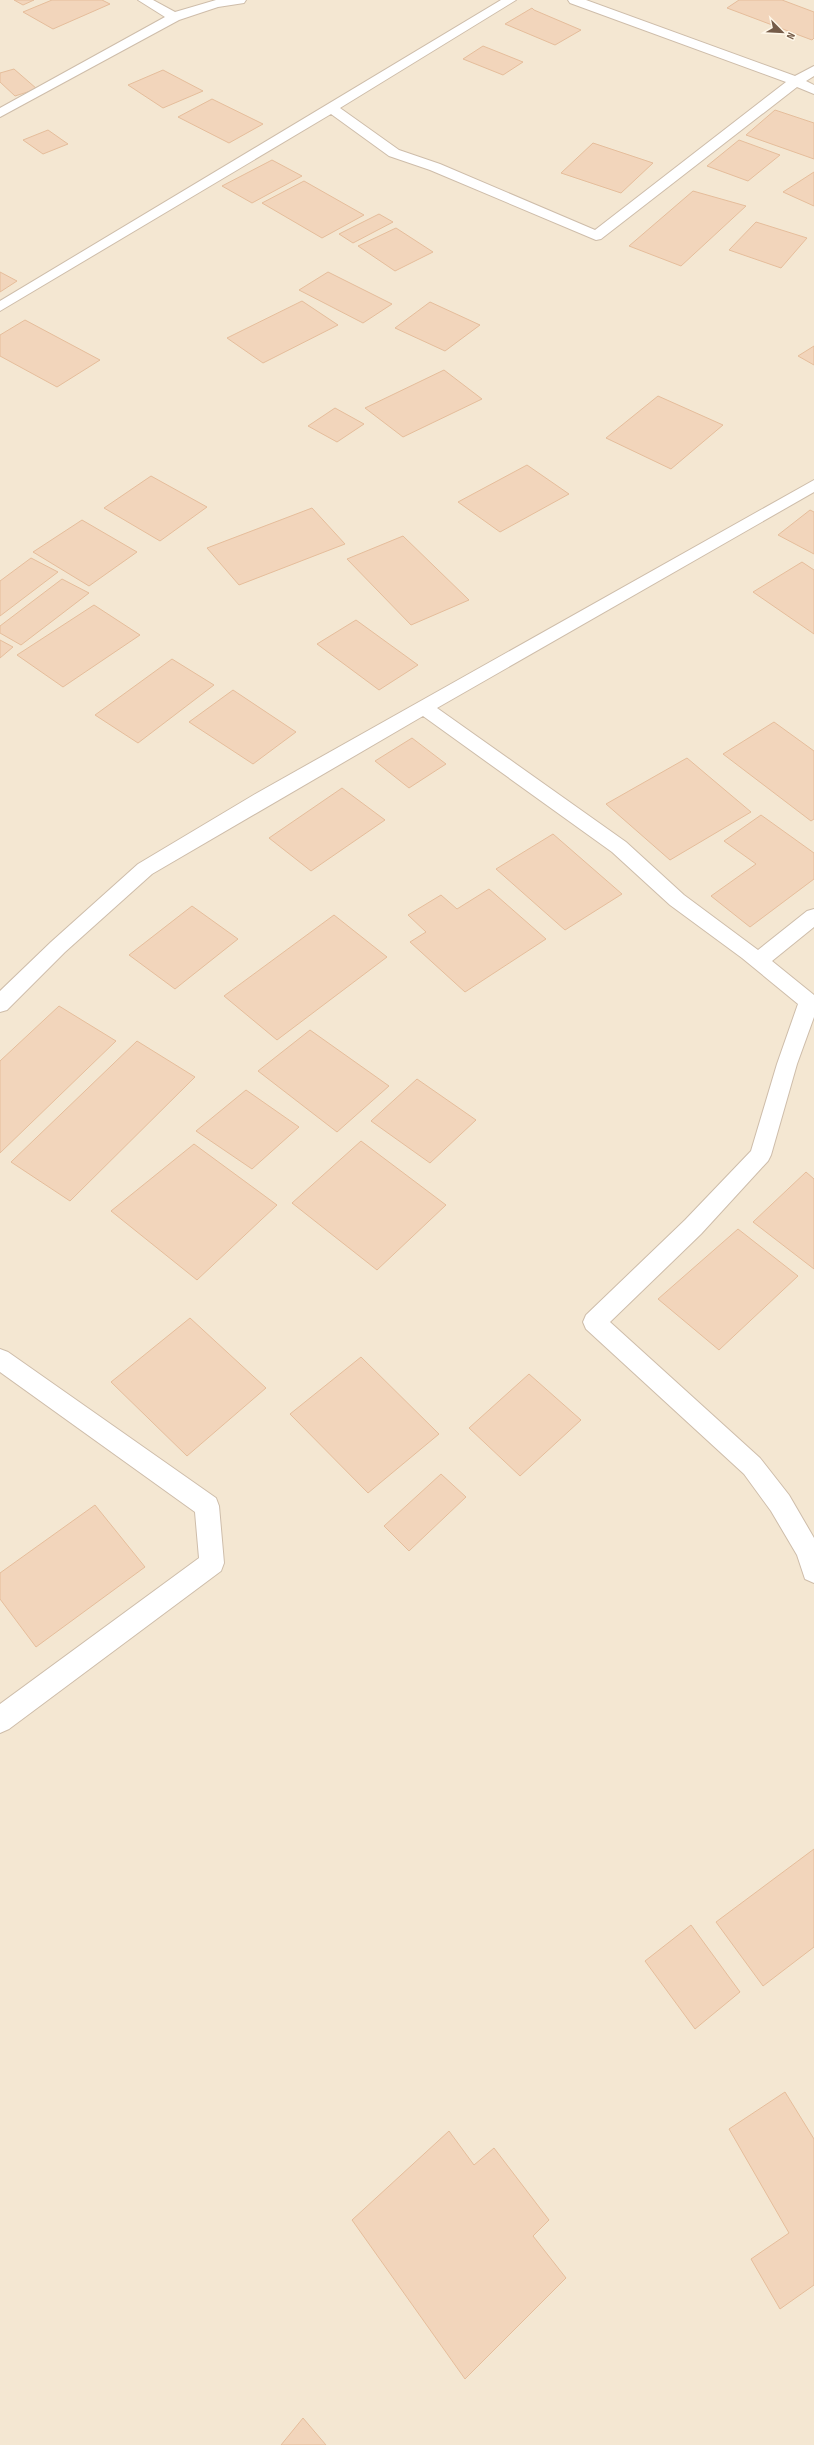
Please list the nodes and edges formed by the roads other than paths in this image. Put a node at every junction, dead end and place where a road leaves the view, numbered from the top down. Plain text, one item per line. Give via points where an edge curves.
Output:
1 (144, 0) edge
2 (240, 0) edge
3 (510, 0) edge
4 (574, 0) edge
5 (174, 17) junction
6 (814, 70) edge
7 (796, 81) junction
8 (814, 90) edge
9 (332, 108) junction
10 (0, 113) edge
11 (0, 307) edge
12 (814, 485) edge
13 (425, 708) junction
14 (814, 916) edge
15 (758, 961) junction
16 (0, 1004) edge
17 (0, 1359) edge
18 (814, 1571) edge
19 (0, 1720) edge

1 - 5 street
2 - 5 street via 216,4
3 - 9 street
4 - 7 street
5 - 10 street
6 - 7 street
7 - 8 street
7 - 9 street via 596,236 435,167 394,153
9 - 11 street
12 - 13 street
13 - 15 street via 619,847 677,900
13 - 16 street via 264,798 145,869 58,947
14 - 15 street
15 - 18 street via 809,1002 760,1155 693,1228 594,1322 752,1466 780,1502 808,1551
17 - 19 street via 207,1506 212,1563

